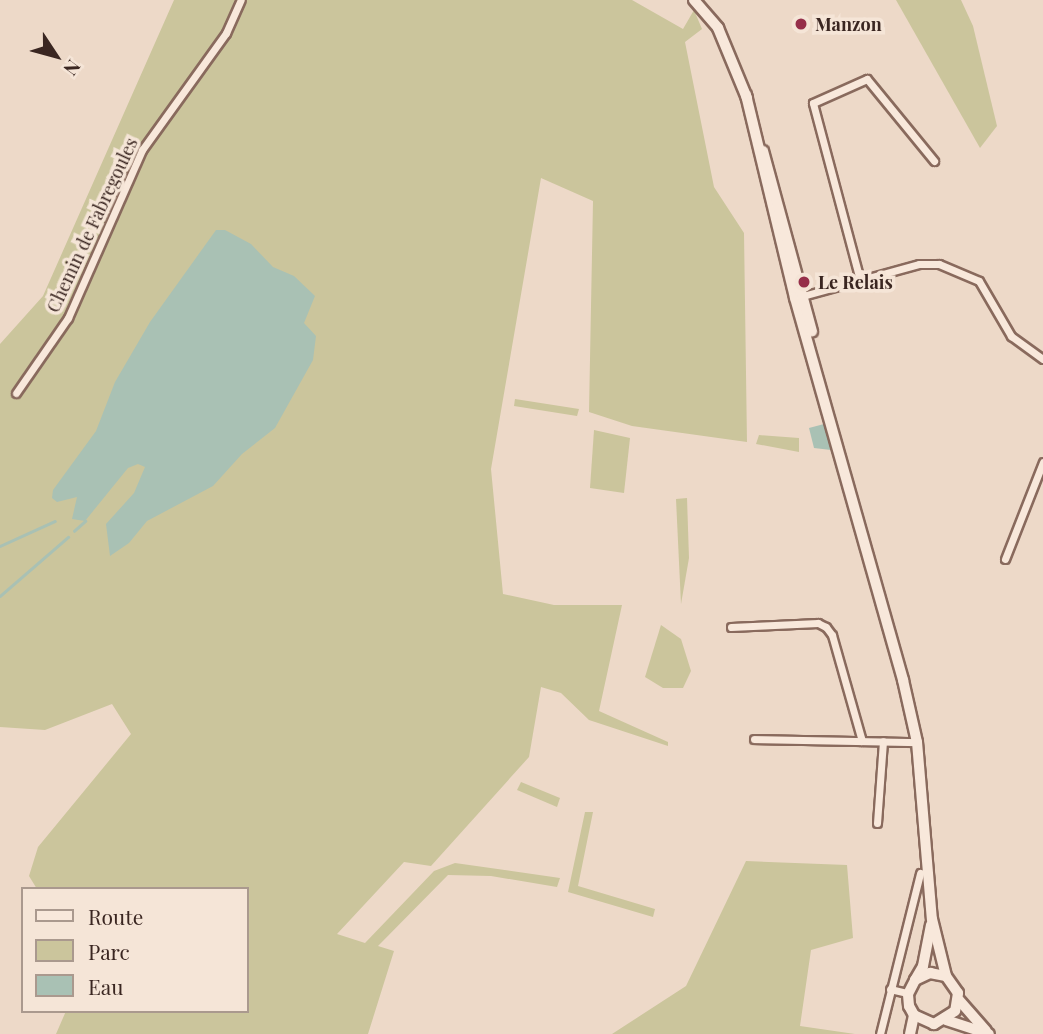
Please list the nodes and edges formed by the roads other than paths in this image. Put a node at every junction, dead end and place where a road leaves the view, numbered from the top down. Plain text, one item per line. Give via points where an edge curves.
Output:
1 (241, 0) edge
2 (694, 0) edge
3 (934, 161) dead end
4 (860, 280) junction
5 (799, 297) junction
6 (1043, 359) edge
7 (16, 393) dead end
8 (1043, 462) edge
9 (1005, 559) dead end
10 (731, 626) dead end
11 (754, 739) dead end
12 (862, 741) junction
13 (883, 741) junction
14 (917, 742) junction
15 (877, 823) dead end
16 (920, 873) dead end
17 (932, 919) junction
18 (946, 976) junction
19 (915, 980) junction
20 (890, 989) junction
21 (908, 993) junction
22 (959, 1000) junction
23 (914, 1015) junction
24 (946, 1020) junction
25 (934, 1024) junction
26 (880, 1034) edge
27 (910, 1034) edge
28 (925, 1034) edge
29 (989, 1034) edge

1 - 7 street, Chemin de Fabregoules via 226,33 142,150 68,318
2 - 5 main road via 718,29 746,94
3 - 4 street via 867,79 813,103
4 - 5 street
4 - 6 street via 919,264 964,271 979,281 1011,336
5 - 14 main road
8 - 9 street
10 - 12 street via 818,623 826,627
11 - 12 street
12 - 13 street
13 - 14 street
13 - 15 street
14 - 17 main road
16 - 20 street
17 - 18 main road
17 - 19 main road via 923,966
18 - 19 main road via 930,973
18 - 22 main road via 955,985
19 - 21 main road
20 - 21 street
20 - 26 street
21 - 23 main road
22 - 24 main road
22 - 29 main road
23 - 25 main road
23 - 27 main road
24 - 25 main road
24 - 29 main road
25 - 28 main road

